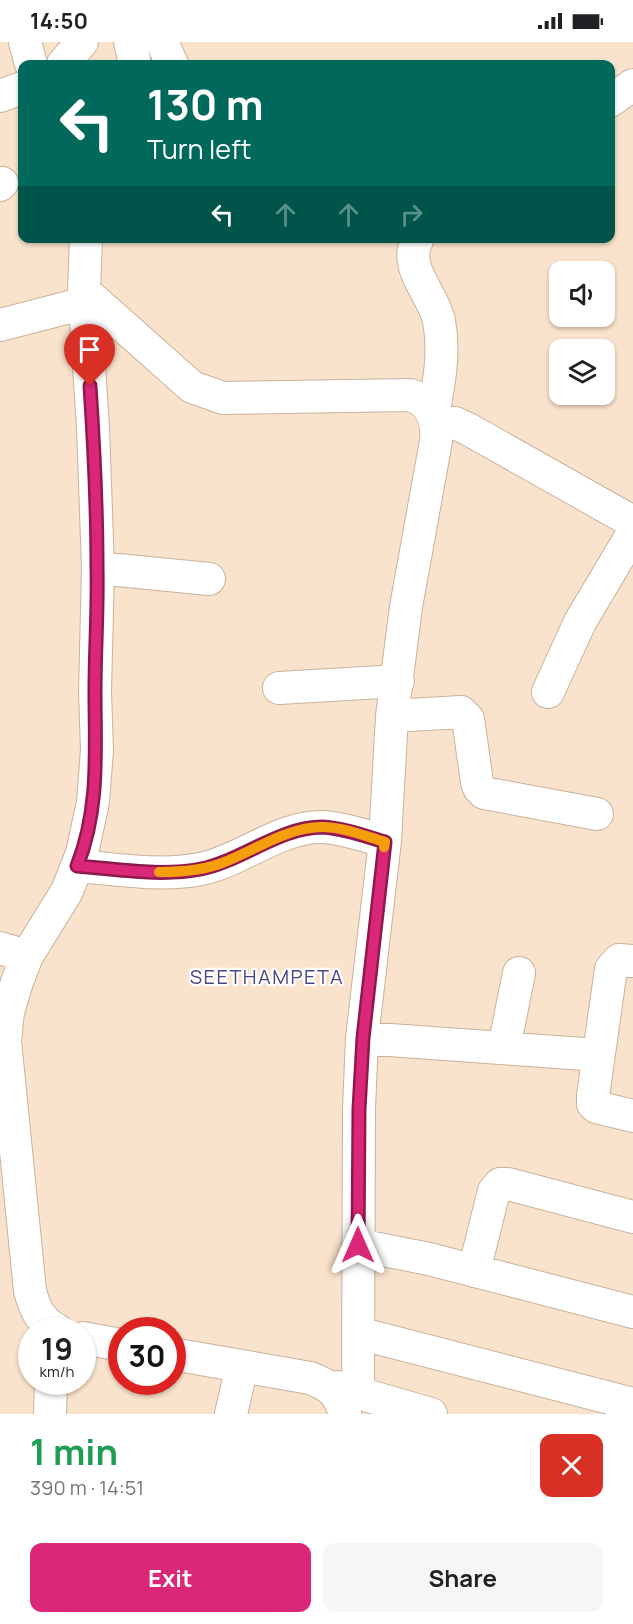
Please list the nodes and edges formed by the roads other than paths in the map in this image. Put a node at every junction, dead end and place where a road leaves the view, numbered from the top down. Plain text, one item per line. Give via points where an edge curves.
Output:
1 (26, 42) edge
2 (130, 42) edge
3 (162, 42) edge
4 (30, 60) edge
5 (134, 60) edge
6 (170, 60) edge
7 (633, 85) edge
8 (18, 89) edge
9 (0, 96) edge
10 (615, 97) edge
11 (86, 243) edge
12 (415, 243) edge
13 (85, 297) junction
14 (0, 325) edge
15 (434, 419) junction
16 (633, 522) edge
17 (633, 533) edge
18 (98, 568) junction
19 (209, 579) dead end
20 (398, 681) junction
21 (279, 688) dead end
22 (548, 692) dead end
23 (392, 716) junction
24 (597, 814) dead end
25 (385, 842) junction
26 (77, 866) junction
27 (14, 952) edge
28 (633, 961) edge
29 (519, 973) dead end
30 (363, 1038) junction
31 (504, 1048) junction
32 (598, 1055) junction
33 (633, 1116) edge
34 (11, 1212) edge
35 (633, 1217) edge
36 (358, 1245) junction
37 (474, 1271) junction
38 (633, 1312) edge
39 (40, 1317) edge
40 (358, 1333) junction
41 (186, 1356) edge
42 (242, 1366) junction
43 (51, 1395) edge
44 (344, 1398) edge
45 (633, 1404) edge
46 (50, 1414) edge
47 (231, 1414) edge
48 (431, 1414) edge

1 - 4 street
2 - 5 street
3 - 6 street
7 - 10 street
8 - 9 street
11 - 13 street
12 - 15 street via 417,274 439,319 441,336 442,367
13 - 14 street
13 - 15 street via 172,372 202,391 223,398 410,395 420,398
13 - 18 street
15 - 16 street via 468,429
15 - 20 street via 436,441 406,607
17 - 22 street via 580,622
18 - 19 street
18 - 26 street via 97,750 93,802
20 - 21 street
20 - 23 street
23 - 24 street via 461,712 468,719 478,789
23 - 25 street
25 - 26 street via 321,827 275,839 201,869 179,872
25 - 30 street
26 - 27 street via 67,891
27 - 34 street via 17,982 5,1041
28 - 32 street via 619,960 611,969
29 - 31 street
30 - 31 street
30 - 36 street
31 - 32 street
32 - 33 street via 593,1104
34 - 39 street via 30,1291
35 - 37 street via 500,1184 494,1191
36 - 37 street
36 - 40 street
37 - 38 street
40 - 44 street
40 - 45 street
41 - 42 street
42 - 44 street via 310,1378
42 - 47 street
43 - 46 street
44 - 48 street

